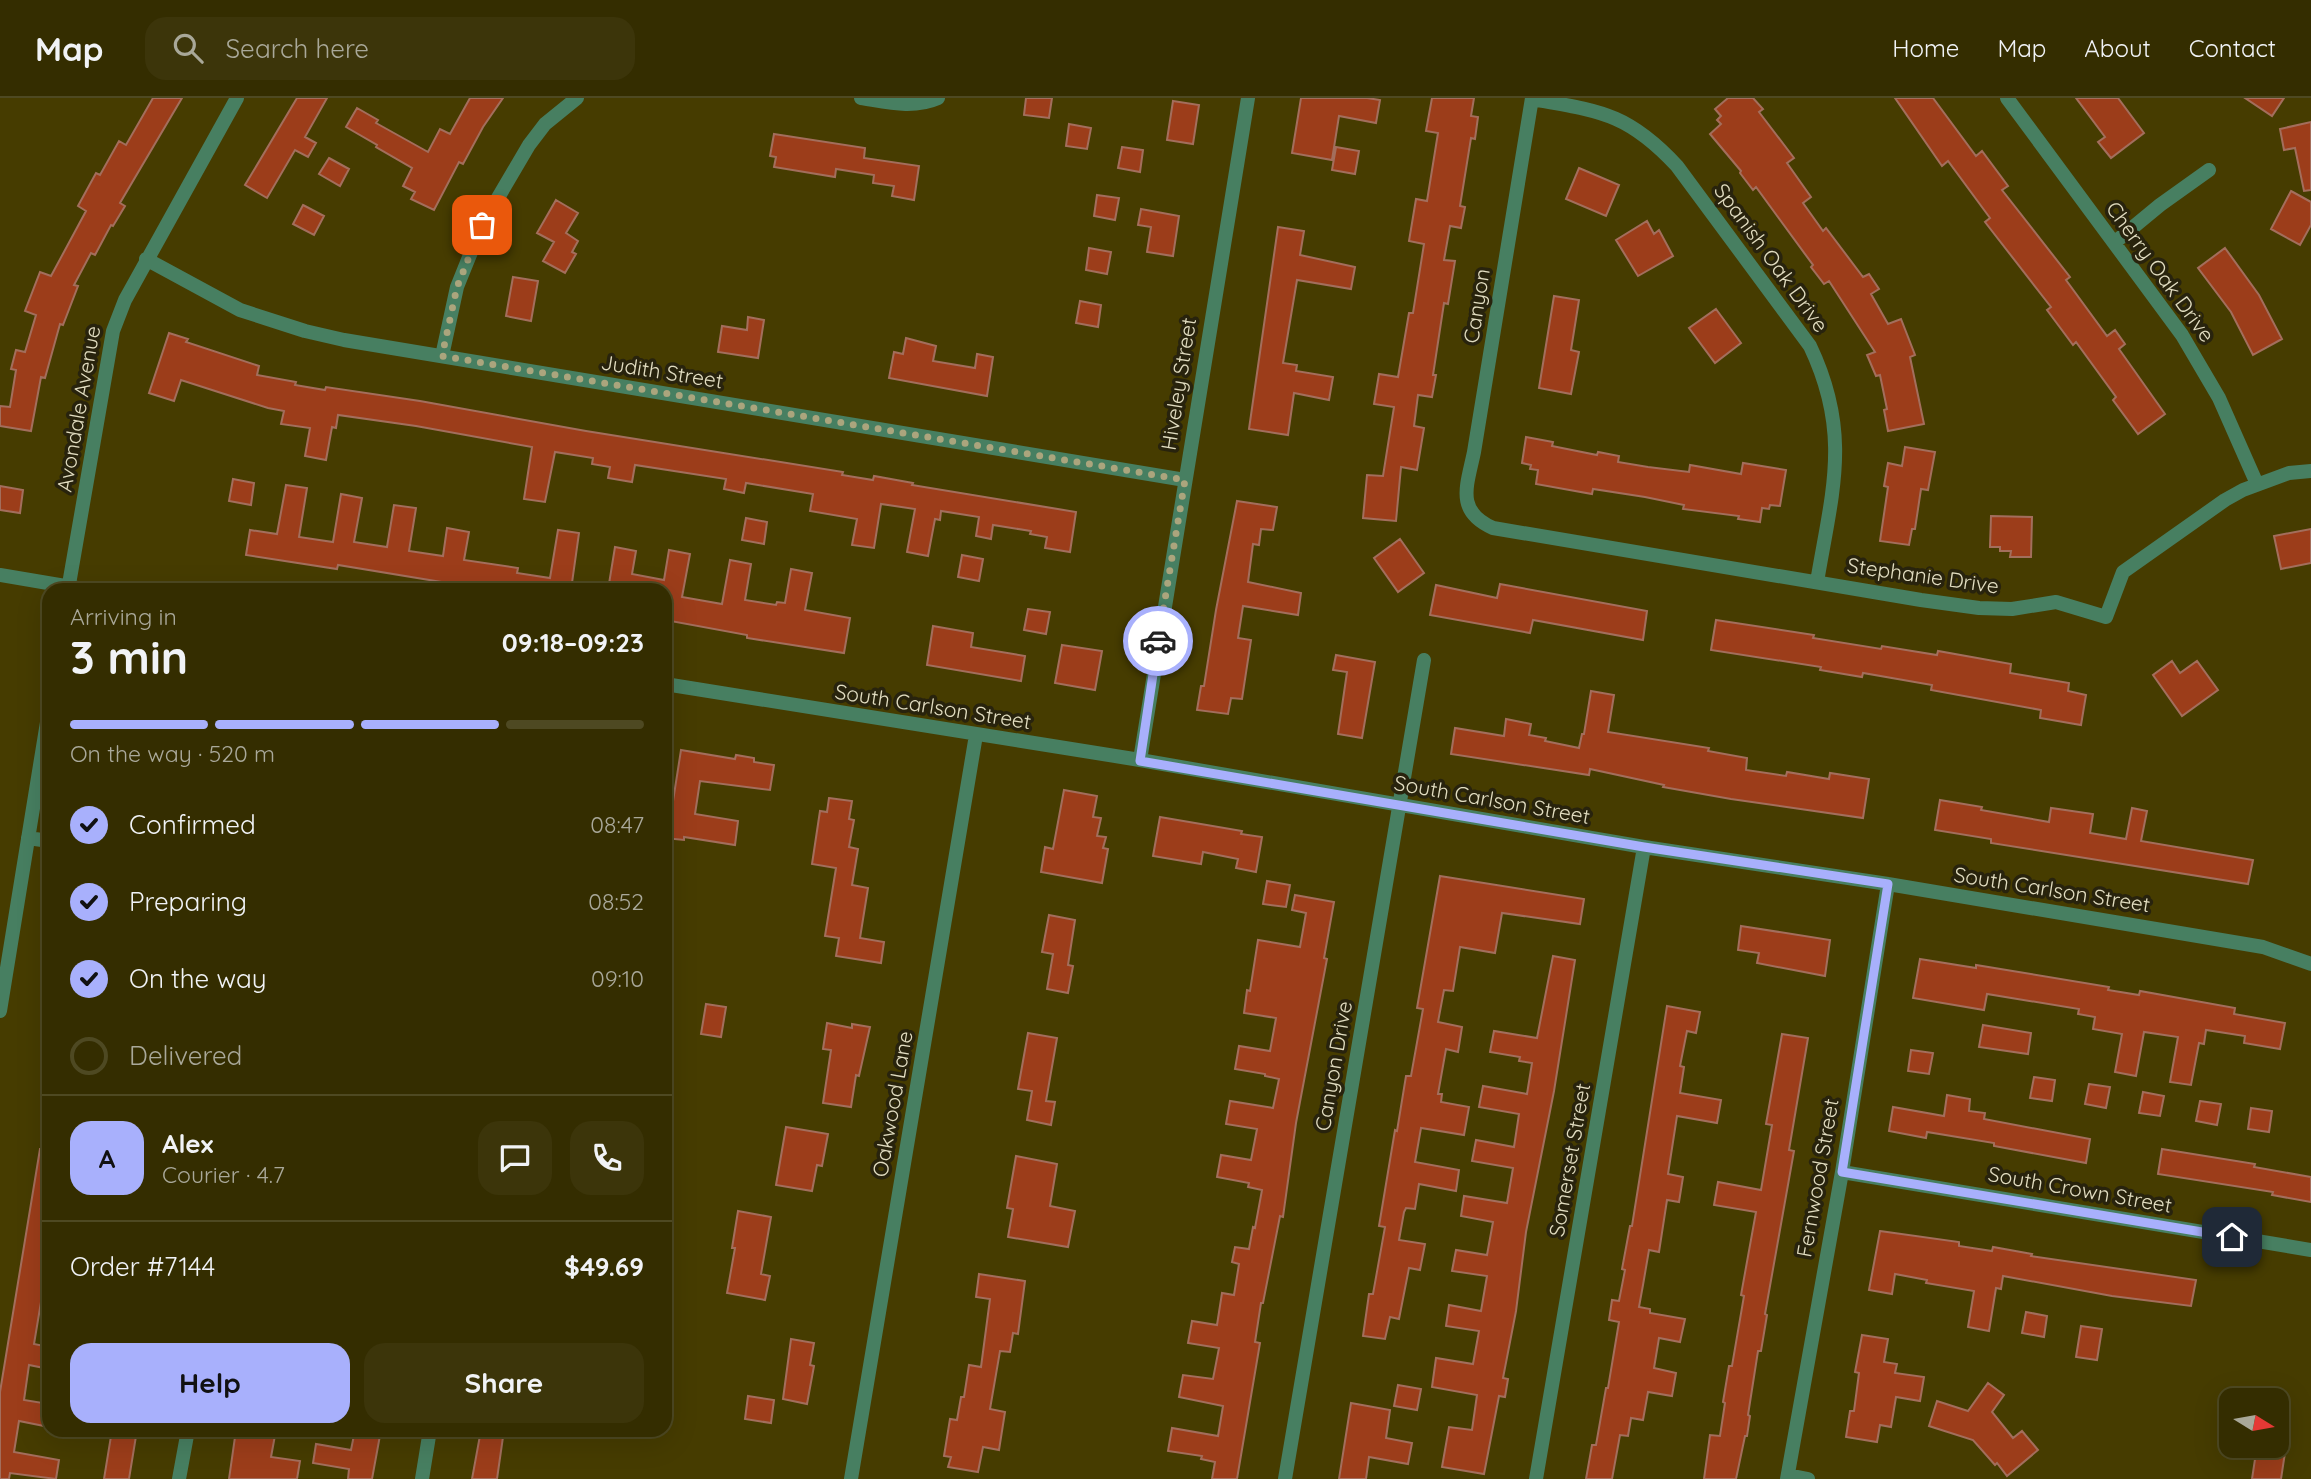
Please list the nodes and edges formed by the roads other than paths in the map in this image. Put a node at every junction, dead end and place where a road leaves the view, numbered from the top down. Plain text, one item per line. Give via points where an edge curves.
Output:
1 (237, 98) edge
2 (577, 98) edge
3 (861, 98) edge
4 (937, 98) edge
5 (1248, 98) edge
6 (1532, 98) edge
7 (2007, 98) edge
8 (2209, 170) dead end
9 (2114, 243) junction
10 (146, 260) junction
11 (442, 356) junction
12 (2311, 471) edge
13 (1185, 480) junction
14 (2257, 484) junction
15 (1476, 517) joint
16 (0, 575) edge
17 (1817, 582) junction
18 (42, 583) edge
19 (70, 583) edge
20 (1424, 660) dead end
21 (672, 685) edge
22 (976, 735) junction
23 (42, 752) edge
24 (1140, 761) junction
25 (1399, 806) junction
26 (28, 838) junction
27 (42, 840) edge
28 (1644, 847) junction
29 (1888, 884) junction
30 (2311, 964) edge
31 (0, 1011) edge
32 (1842, 1172) junction
33 (2311, 1250) edge
34 (187, 1437) edge
35 (429, 1437) edge
36 (1787, 1477) edge
37 (180, 1479) edge
38 (422, 1479) edge
39 (850, 1479) edge
40 (1285, 1479) edge
41 (1536, 1479) edge
42 (1808, 1479) edge

1 - 10 street, Avondale Avenue
2 - 11 street via 545,124 529,145 482,225 457,287
3 - 4 street via 899,104
5 - 13 street, Hiveley Street
6 - 15 street, Canyon via 1466,489 1466,501
6 - 17 street, Spanish Oak Drive via 1614,116 1656,143 1678,166 1810,346 1830,399 1836,454
7 - 9 street, Cherry Oak Drive
8 - 9 street
9 - 14 street, Cherry Oak Drive via 2195,355
10 - 11 street, Judith Street via 216,299 274,322 344,340
10 - 19 street, Avondale Avenue via 113,331
11 - 13 street, Judith Street
12 - 14 street, Stephanie Drive
13 - 24 street, Hiveley Street
14 - 17 street, Stephanie Drive via 2225,500 2123,572 2106,617 2056,602 2012,609 1979,608
15 - 17 street, Stephanie Drive via 1493,528
16 - 18 street
20 - 25 street, Canyon Drive
21 - 22 street, South Carlson Street
22 - 24 street, South Carlson Street
22 - 39 street, Oakwood Lane
23 - 26 street
24 - 25 street, South Carlson Street
25 - 28 street, South Carlson Street
25 - 40 street, Canyon Drive
26 - 27 street
26 - 31 street
28 - 29 street, South Carlson Street
28 - 41 street, Somerset Street
29 - 30 street, South Carlson Street via 2263,947
29 - 32 street, Fernwood Street
32 - 33 street, South Crown Street
32 - 36 street, Fernwood Street
34 - 37 street
35 - 38 street
36 - 42 street

